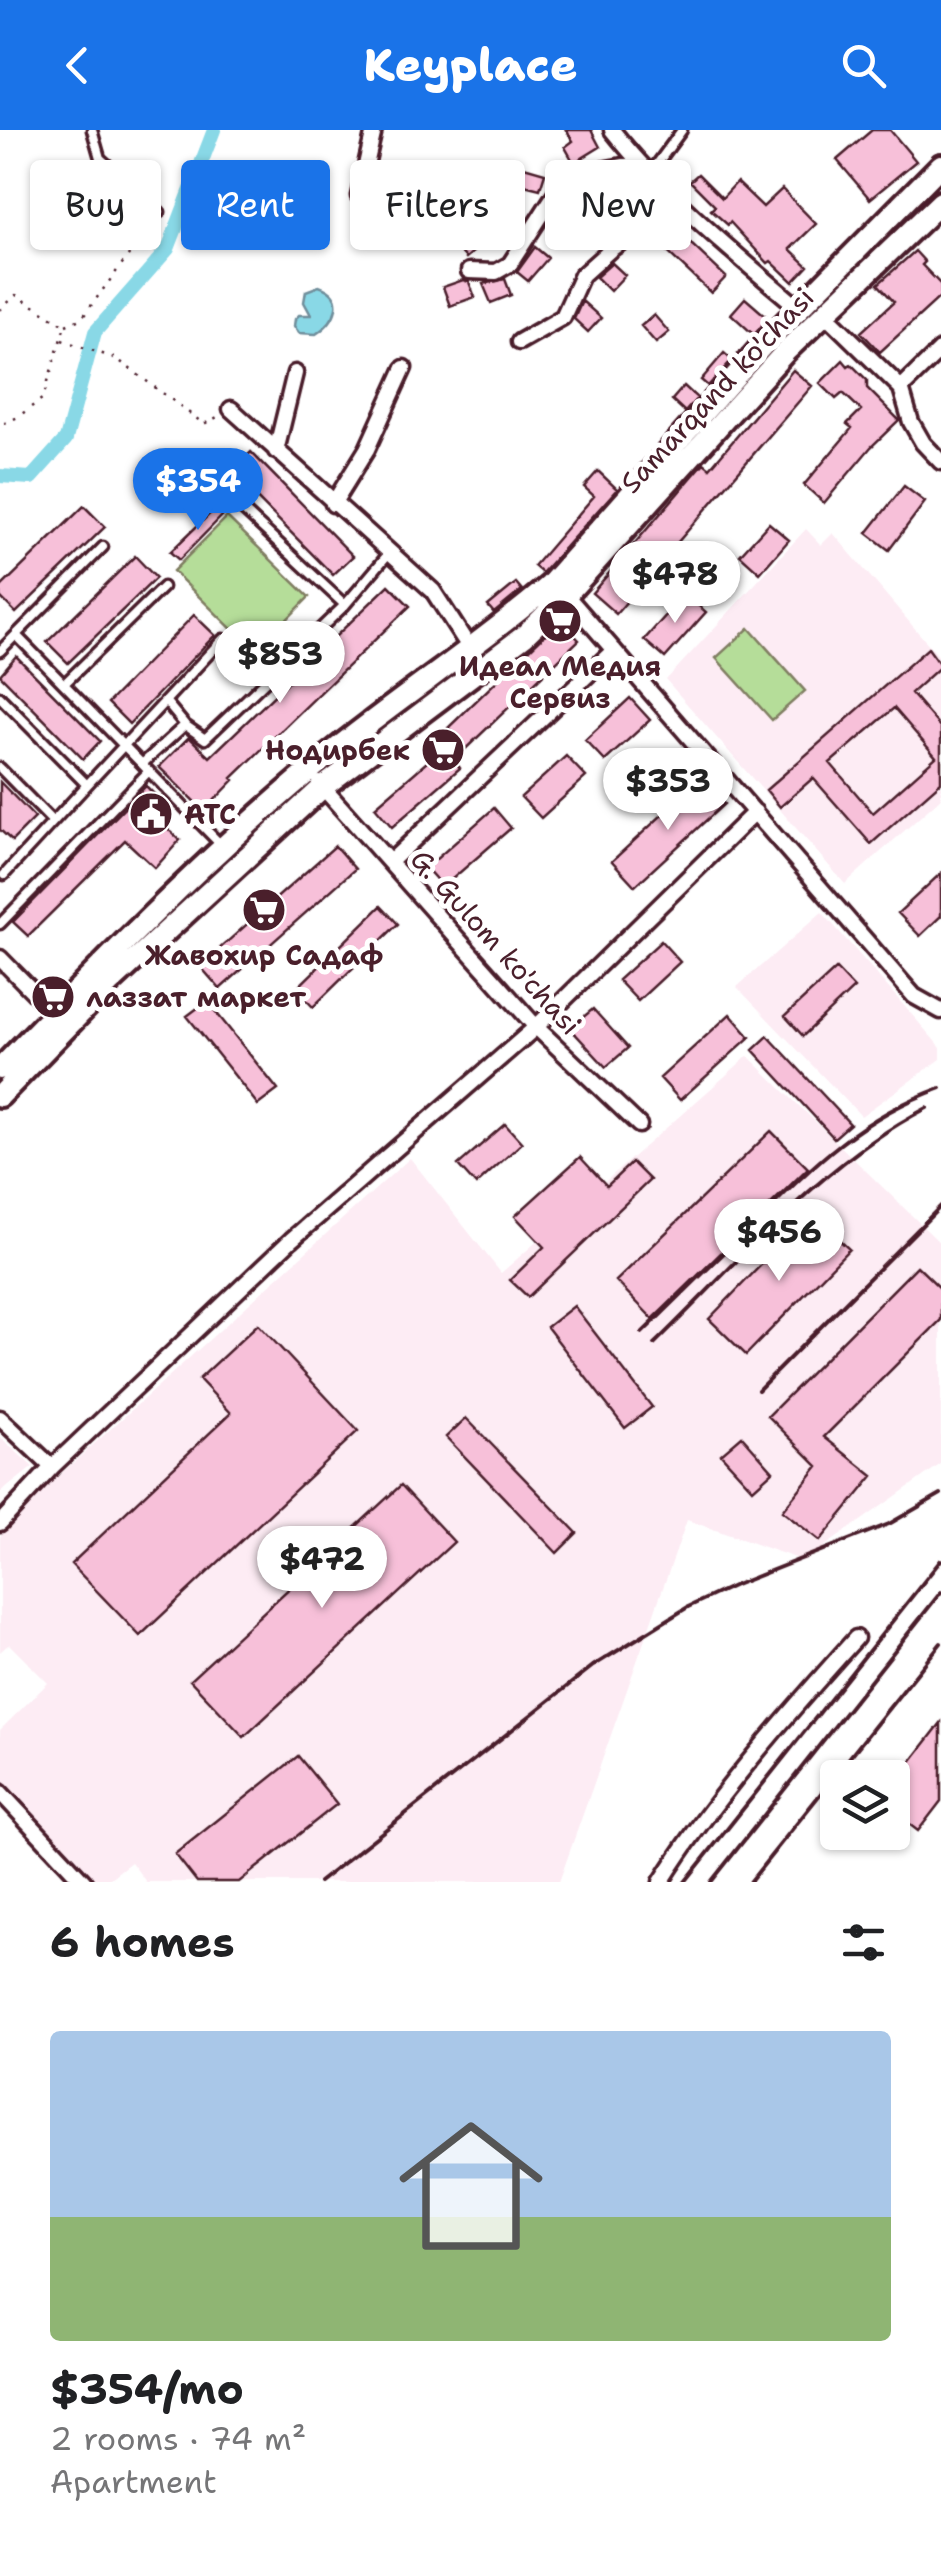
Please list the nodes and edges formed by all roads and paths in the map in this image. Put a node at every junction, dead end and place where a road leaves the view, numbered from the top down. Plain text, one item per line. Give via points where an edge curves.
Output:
1 (92, 130) edge
2 (374, 130) edge
3 (612, 130) edge
4 (682, 130) edge
5 (102, 160) edge
6 (367, 160) edge
7 (636, 160) edge
8 (660, 160) edge
9 (941, 165) edge
10 (939, 207) edge
11 (545, 210) edge
12 (691, 216) edge
13 (132, 250) edge
14 (610, 250) edge
15 (469, 271) dead end
16 (800, 308) junction
17 (0, 310) edge
18 (826, 314) junction
19 (65, 326) junction
20 (62, 340) junction
21 (519, 342) dead end
22 (941, 349) edge
23 (404, 368) dead end
24 (294, 373) dead end
25 (901, 388) junction
26 (230, 409) joint
27 (0, 424) edge
28 (276, 451) junction
29 (941, 462) edge
30 (212, 481) dead end
31 (334, 504) junction
32 (103, 547) dead end
33 (391, 551) junction
34 (163, 587) dead end
35 (566, 595) junction
36 (345, 605) junction
37 (16, 635) junction
38 (223, 639) dead end
39 (470, 647) junction
40 (0, 650) edge
41 (614, 650) junction
42 (64, 684) junction
43 (0, 697) edge
44 (166, 702) junction
45 (186, 725) junction
46 (124, 744) junction
47 (146, 767) junction
48 (0, 768) edge
49 (316, 779) junction
50 (87, 785) junction
51 (755, 812) junction
52 (52, 821) junction
53 (222, 847) junction
54 (390, 862) junction
55 (1, 875) edge
56 (0, 924) edge
57 (0, 958) edge
58 (941, 1011) edge
59 (54, 1013) junction
60 (536, 1028) junction
61 (0, 1069) edge
62 (0, 1096) edge
63 (639, 1125) dead end
64 (0, 1418) edge
65 (52, 1468) junction
66 (0, 1523) edge
67 (856, 1638) dead end
68 (0, 1792) edge
69 (84, 1882) edge
70 (661, 1882) edge

1 - 5 lane
2 - 6 street
3 - 7 street
4 - 8 lane
9 - 16 main road, Samarqand ko'chasi
10 - 18 main road, Samarqand ko'chasi
11 - 15 street via 510,264 496,272
12 - 16 street
13 - 19 path via 82,318
14 - 21 street via 582,275 563,318
16 - 39 main road, Samarqand ko'chasi via 550,585
17 - 19 path via 16,295
18 - 25 street
18 - 35 main road, Samarqand ko'chasi
19 - 20 path
20 - 26 path via 117,359 204,424
20 - 27 path via 42,398
22 - 25 street
23 - 31 street
24 - 28 street
25 - 29 street via 911,422
26 - 28 street
28 - 31 street
30 - 36 lane
31 - 33 street
32 - 37 lane
33 - 36 lane
33 - 39 street via 433,592
34 - 42 lane
35 - 41 street
35 - 49 main road, Samarqand ko'chasi via 524,636
36 - 45 lane via 205,739
37 - 40 lane
37 - 42 lane
38 - 44 lane
39 - 49 main road, Samarqand ko'chasi
41 - 51 street
41 - 54 street
42 - 46 lane
43 - 50 lane
44 - 45 lane
44 - 46 lane
45 - 47 lane
46 - 47 lane
46 - 50 lane
47 - 53 lane
47 - 56 lane
48 - 52 lane
49 - 53 main road, Samarqand ko'chasi
49 - 54 street, G. Gulom ko'chasi
49 - 62 main road, Samarqand ko'chasi
50 - 52 lane
51 - 58 street via 914,996
51 - 60 street
52 - 55 lane
53 - 59 main road, Samarqand ko'chasi
54 - 60 street, G. Gulom ko'chasi
57 - 59 street
59 - 61 main road, Samarqand ko'chasi
60 - 63 street, G. Gulom ko'chasi
60 - 65 street via 291,1240
64 - 65 street
65 - 66 street
67 - 70 street
68 - 69 street

